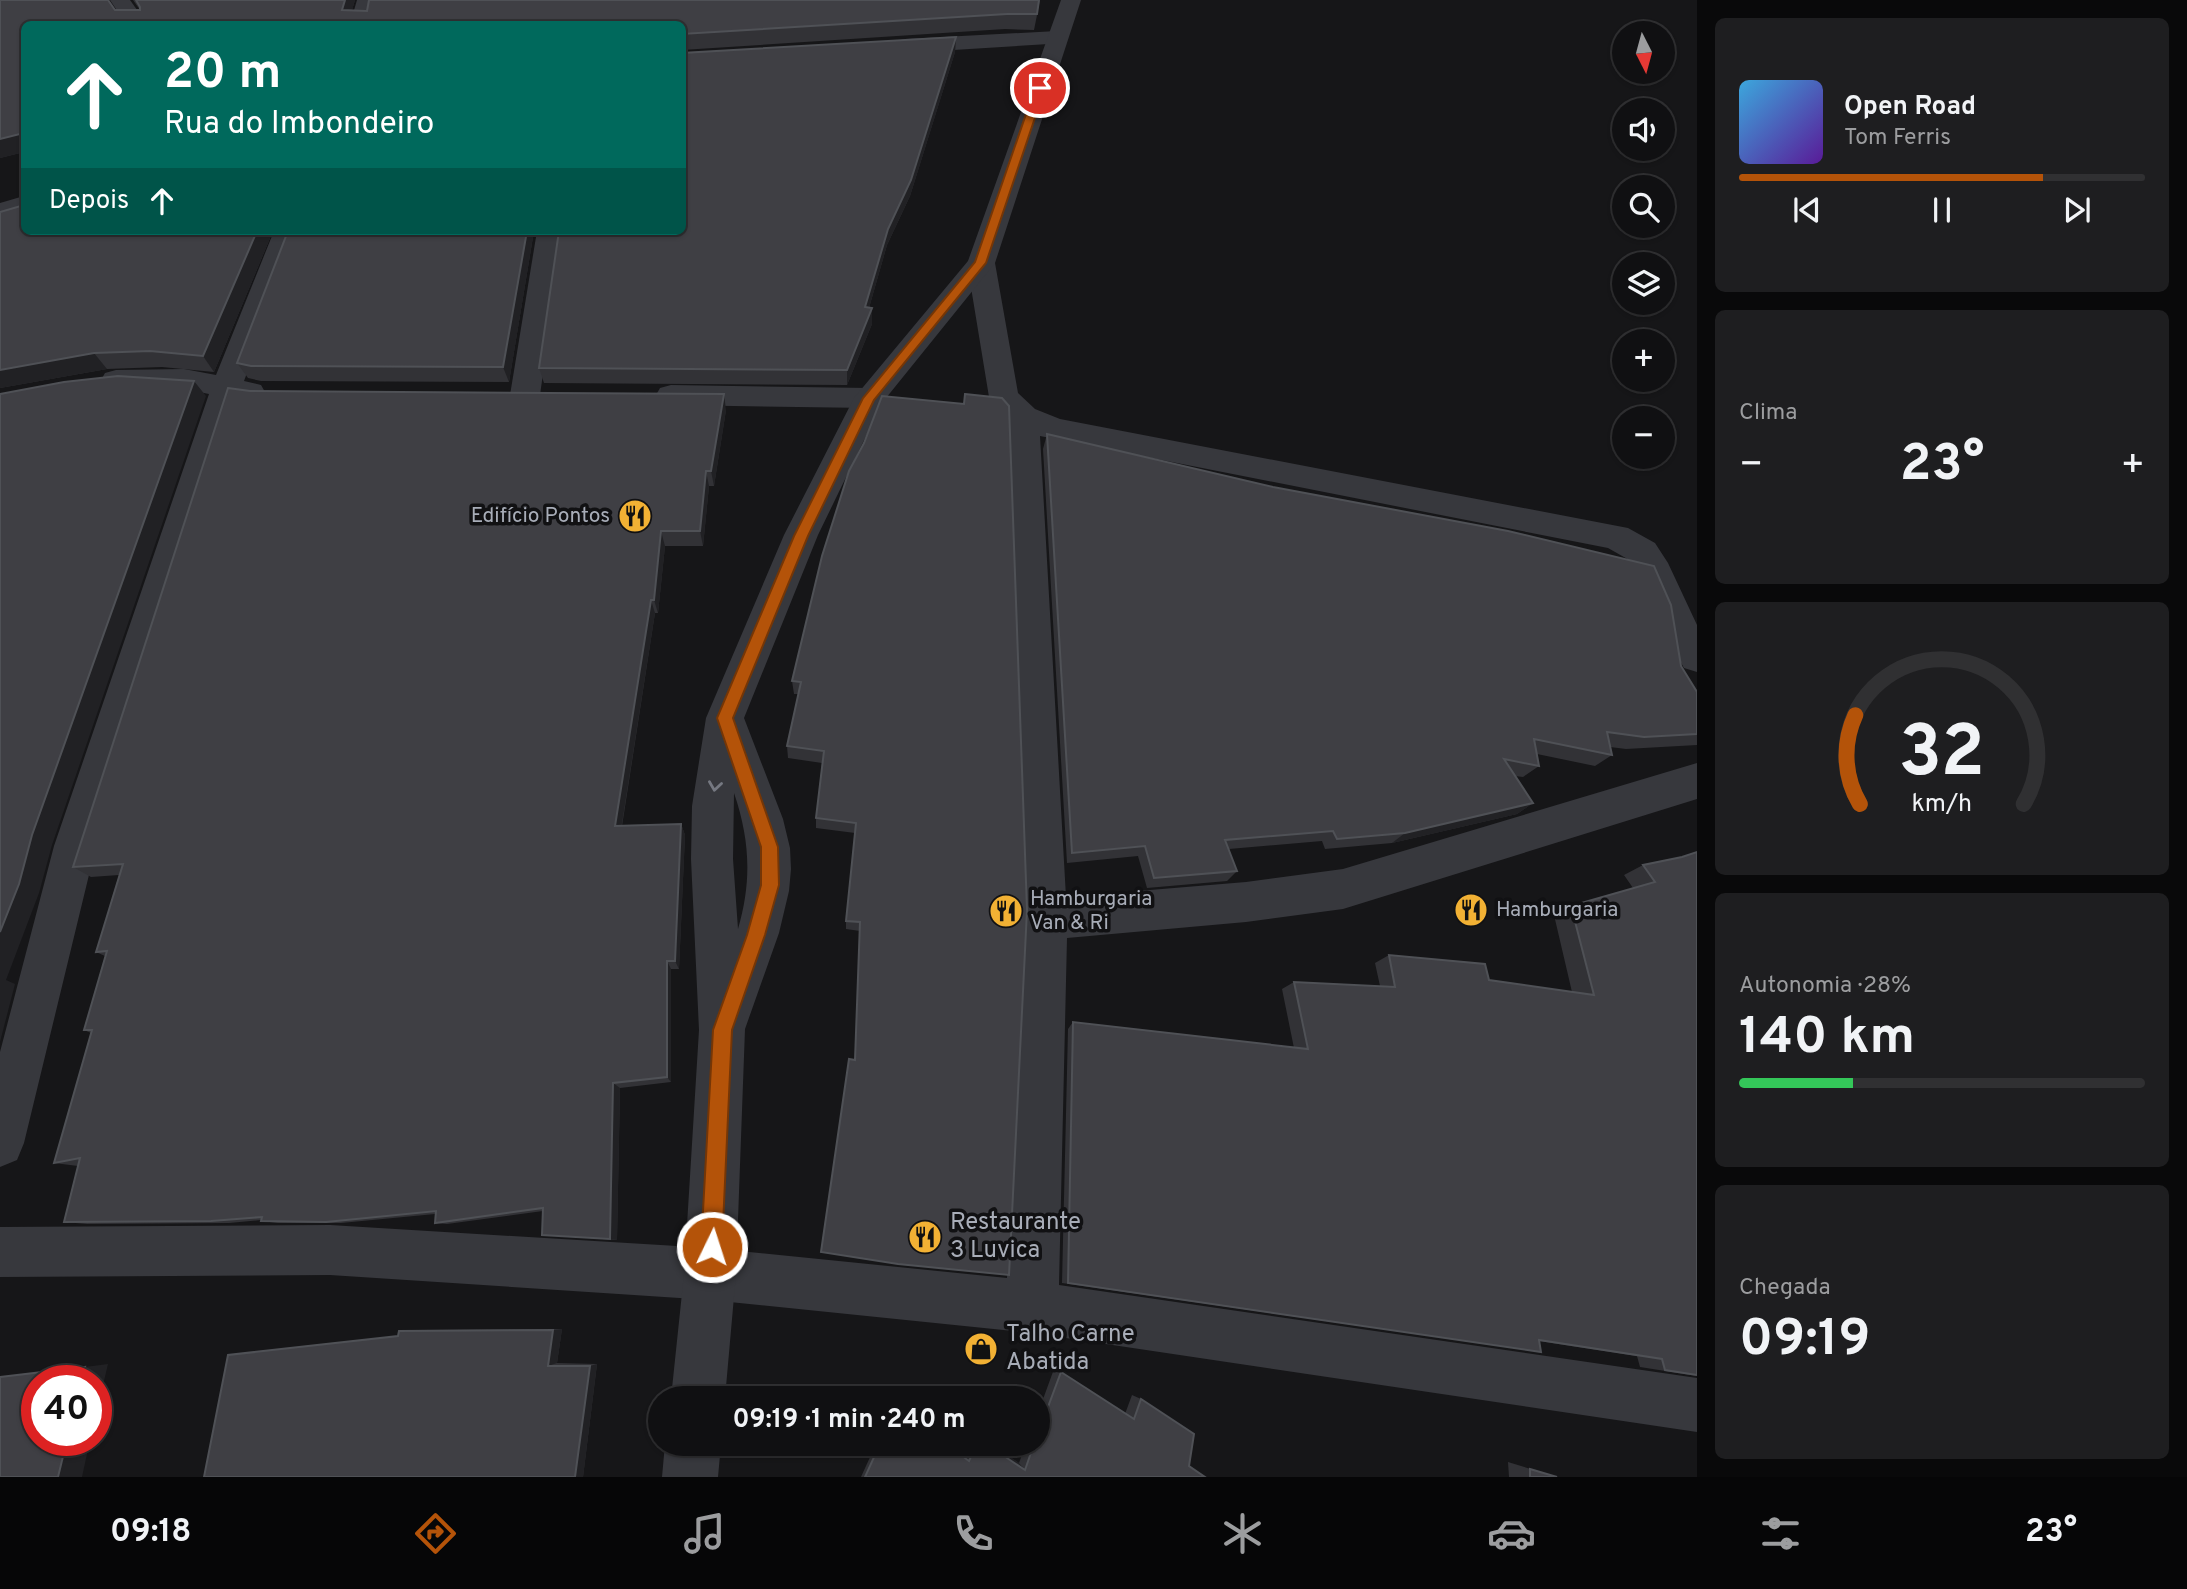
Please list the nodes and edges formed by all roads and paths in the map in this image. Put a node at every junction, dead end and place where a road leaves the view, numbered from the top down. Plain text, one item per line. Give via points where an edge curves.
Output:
1 (120, 0) edge
2 (367, 0) edge
3 (1071, 0) edge
4 (134, 21) edge
5 (362, 21) edge
6 (1057, 37) junction
7 (890, 47) edge
8 (21, 205) edge
9 (0, 212) edge
10 (285, 235) edge
11 (549, 235) edge
12 (981, 263) junction
13 (89, 383) edge
14 (226, 388) junction
15 (275, 394) edge
16 (525, 395) edge
17 (637, 395) edge
18 (869, 398) junction
19 (1024, 418) junction
20 (1697, 657) edge
21 (725, 718) junction
22 (1697, 781) edge
23 (1046, 919) junction
24 (722, 1030) junction
25 (0, 1143) edge
26 (0, 1252) edge
27 (710, 1274) junction
28 (1032, 1307) junction
29 (699, 1386) edge
30 (1697, 1405) edge
31 (692, 1456) edge
32 (690, 1477) edge

1 - 4 street
2 - 5 street
3 - 6 street
6 - 7 street
6 - 12 street
8 - 9 street
10 - 14 street
11 - 16 street
12 - 18 street
12 - 19 street via 1003,397
13 - 14 street via 184,379
14 - 15 street
14 - 25 street via 75,846
17 - 18 street
18 - 21 street via 801,536
19 - 20 street via 1054,429 1616,537 1643,551
19 - 23 street
21 -> 24 street via 712,806
21 - 24 street via 769,847 770,885
22 - 23 street via 1343,888 1246,902
23 - 28 street
24 - 27 street
26 - 27 street via 330,1250
27 - 28 street
27 - 29 street
28 - 30 street
31 - 32 street

